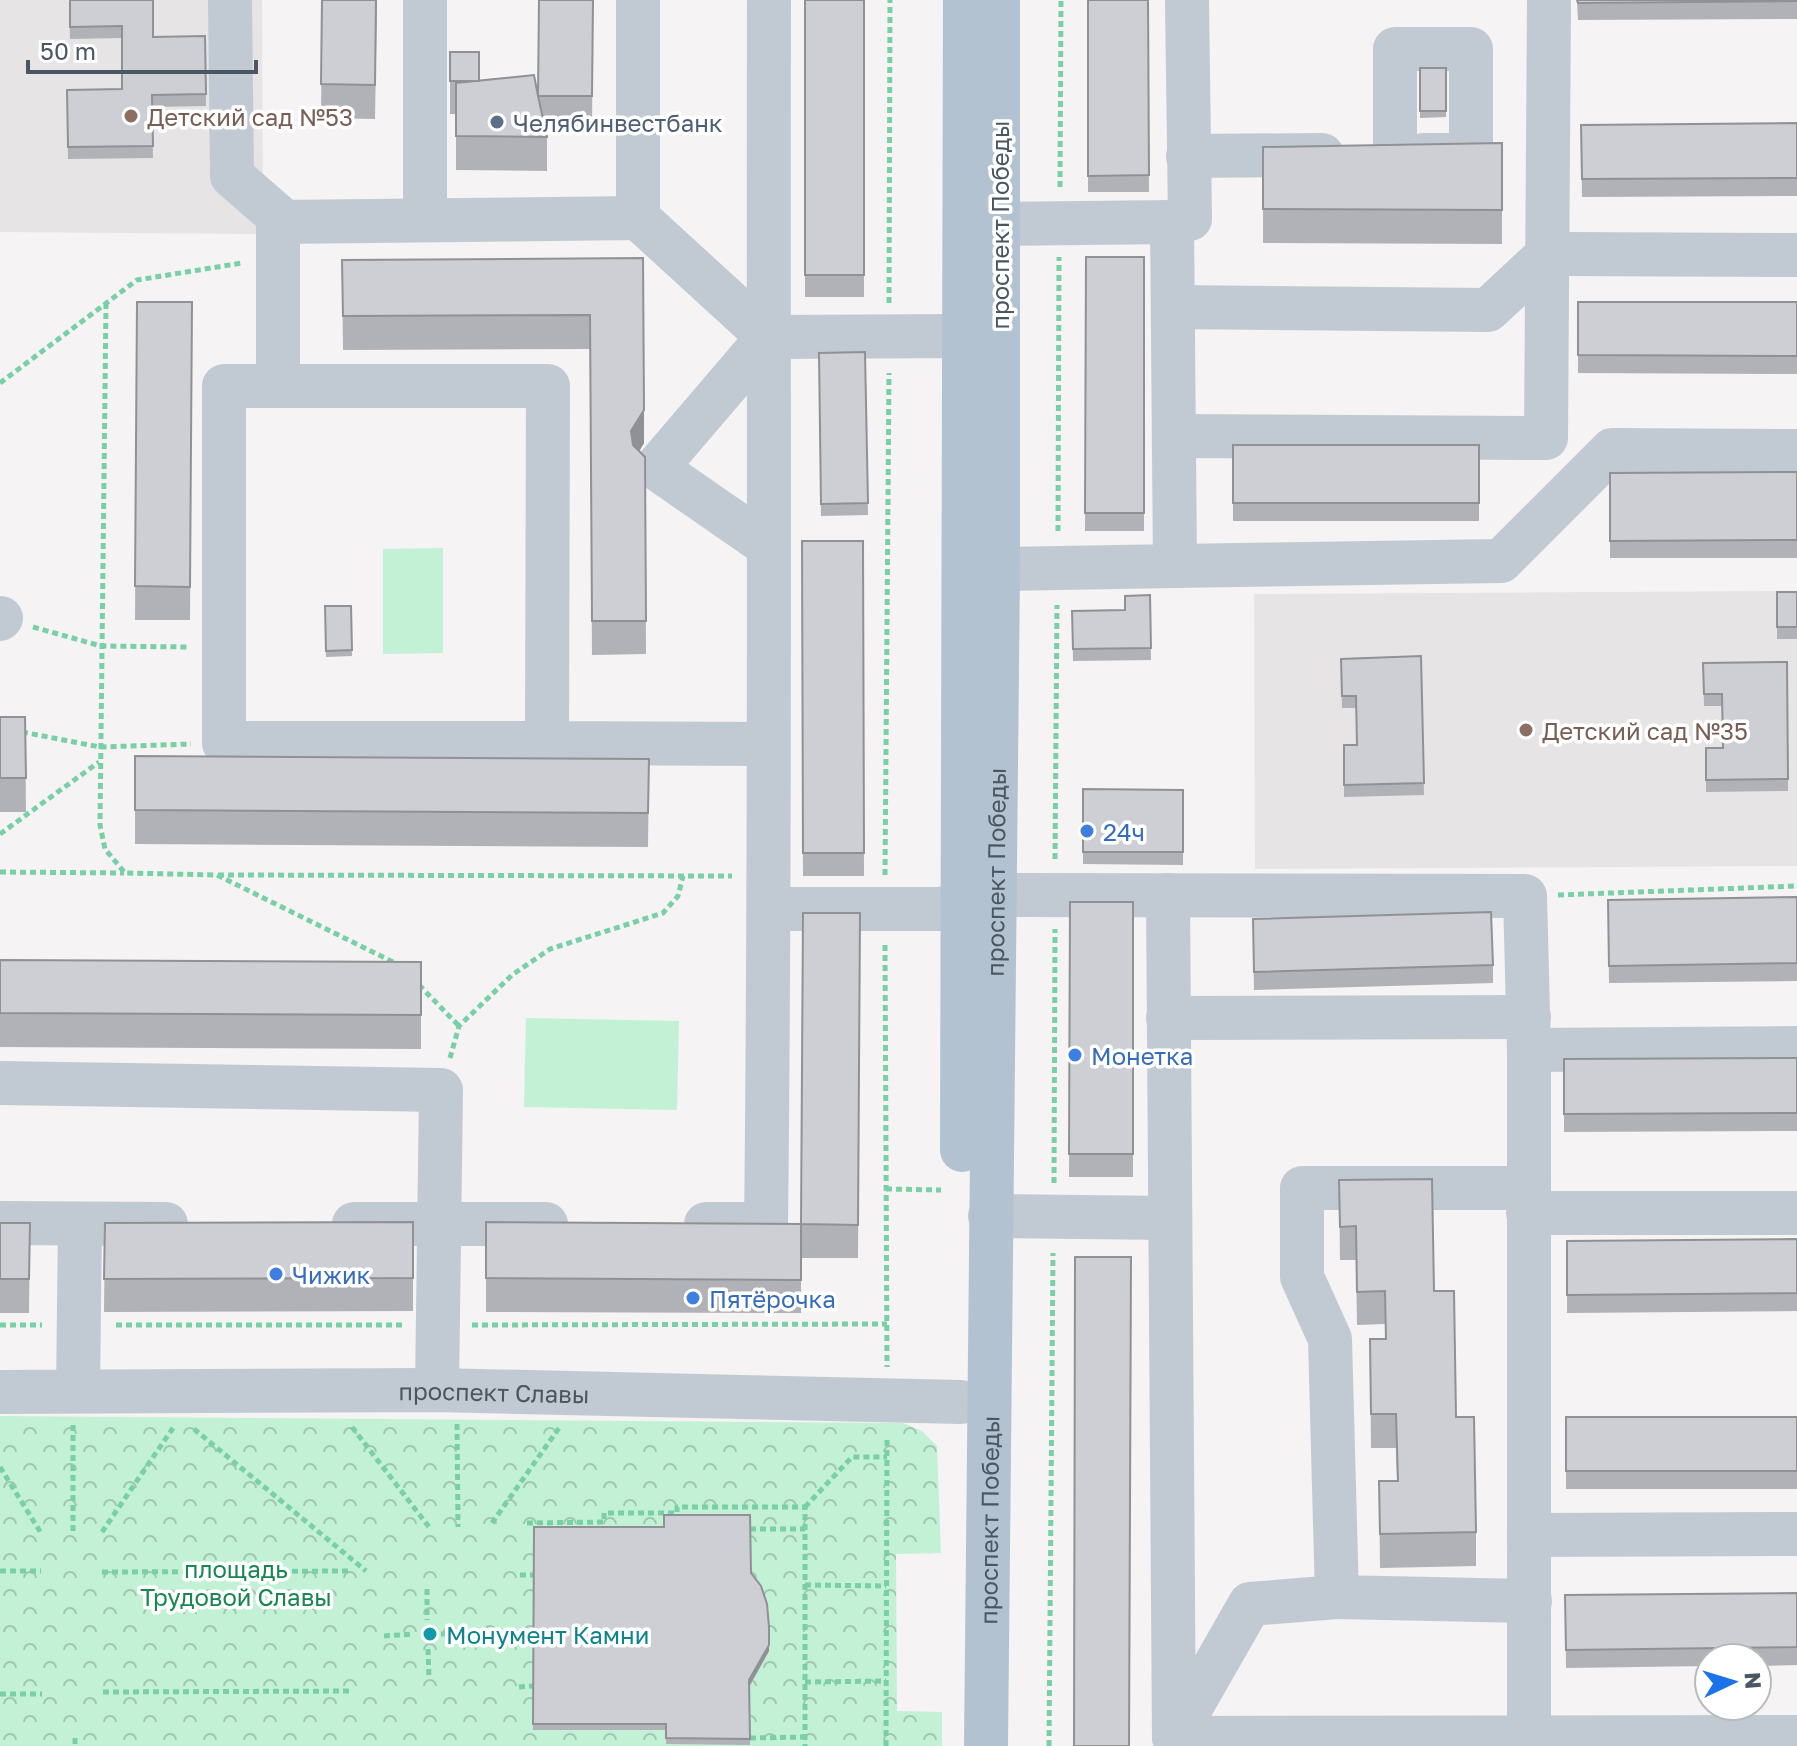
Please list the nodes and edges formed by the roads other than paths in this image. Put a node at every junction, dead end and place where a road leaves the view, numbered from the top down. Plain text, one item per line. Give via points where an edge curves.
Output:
1 (230, 0) edge
2 (425, 0) edge
3 (638, 0) edge
4 (769, 0) edge
5 (965, 0) edge
6 (998, 0) edge
7 (1187, 0) edge
8 (1549, 0) edge
9 (1395, 155) edge
10 (1188, 156) junction
11 (638, 218) junction
12 (425, 220) junction
13 (1172, 222) junction
14 (999, 224) junction
15 (278, 240) junction
16 (1555, 254) junction
17 (1797, 255) edge
18 (1173, 307) junction
19 (966, 336) junction
20 (768, 337) junction
21 (278, 386) junction
22 (1174, 436) junction
23 (1797, 451) edge
24 (767, 545) junction
25 (1175, 566) junction
26 (998, 569) junction
27 (547, 743) junction
28 (766, 744) junction
29 (769, 893) junction
30 (1168, 895) junction
31 (979, 899) junction
32 (1168, 1018) junction
33 (1529, 1033) junction
34 (1797, 1048) edge
35 (0, 1083) edge
36 (1528, 1201) junction
37 (1797, 1213) edge
38 (990, 1216) junction
39 (1169, 1218) junction
40 (0, 1223) edge
41 (80, 1224) junction
42 (205, 1224) edge
43 (314, 1224) edge
44 (438, 1224) junction
45 (578, 1224) edge
46 (672, 1224) edge
47 (0, 1392) edge
48 (975, 1402) junction
49 (75, 1404) junction
50 (447, 1405) junction
51 (1797, 1534) edge
52 (1531, 1535) junction
53 (1337, 1597) junction
54 (1530, 1601) junction
55 (1797, 1737) edge
56 (1529, 1738) junction
57 (1174, 1742) edge
58 (960, 1746) edge
59 (986, 1746) edge

1 - 15 street via 232,176 278,216
2 - 12 street
3 - 11 street
4 - 20 street
5 - 19 main road, проспект Победы
6 - 14 main road, проспект Победы
7 - 10 street
8 - 16 street
9 - 10 street
10 - 13 street via 1190,219
11 - 12 street
11 - 20 street
12 - 15 street
13 - 14 street
13 - 18 street
14 - 26 main road, проспект Победы
15 - 21 street
16 - 17 street
16 - 18 street via 1488,310
16 - 22 street via 1546,438
18 - 22 street
19 - 20 street
19 - 31 main road, проспект Победы
20 - 24 street
20 - 24 street via 656,468
21 - 27 street via 548,386
21 - 27 street via 224,386 224,743
22 - 25 street
23 - 25 street via 1612,450 1501,561
24 - 28 street
25 - 26 street
26 - 31 main road, проспект Победы
27 - 28 street
28 - 29 street
29 - 31 street via 885,911 940,909
29 - 46 street via 766,1224
30 - 31 street
30 - 32 street
30 - 33 street via 1525,896
31 - 38 main road, проспект Победы
31 - 48 main road, проспект Победы
32 - 33 street
32 - 39 street
33 - 34 street
33 - 36 street
35 - 44 street via 441,1090
36 - 37 street
36 - 52 street
36 - 53 street via 1302,1188 1302,1277 1330,1339
38 - 39 street
38 - 48 main road, проспект Победы
39 - 57 street
40 - 41 street
41 - 42 street
41 - 49 street
43 - 44 street
44 - 45 street
44 - 50 street
47 - 49 street, проспект Славы
48 - 50 street, проспект Славы
48 - 58 main road, проспект Победы
48 - 59 main road, проспект Победы
49 - 50 street, проспект Славы
51 - 52 street
52 - 54 street
53 - 54 street
53 - 57 street via 1250,1604
54 - 56 street
55 - 56 street
56 - 57 street

